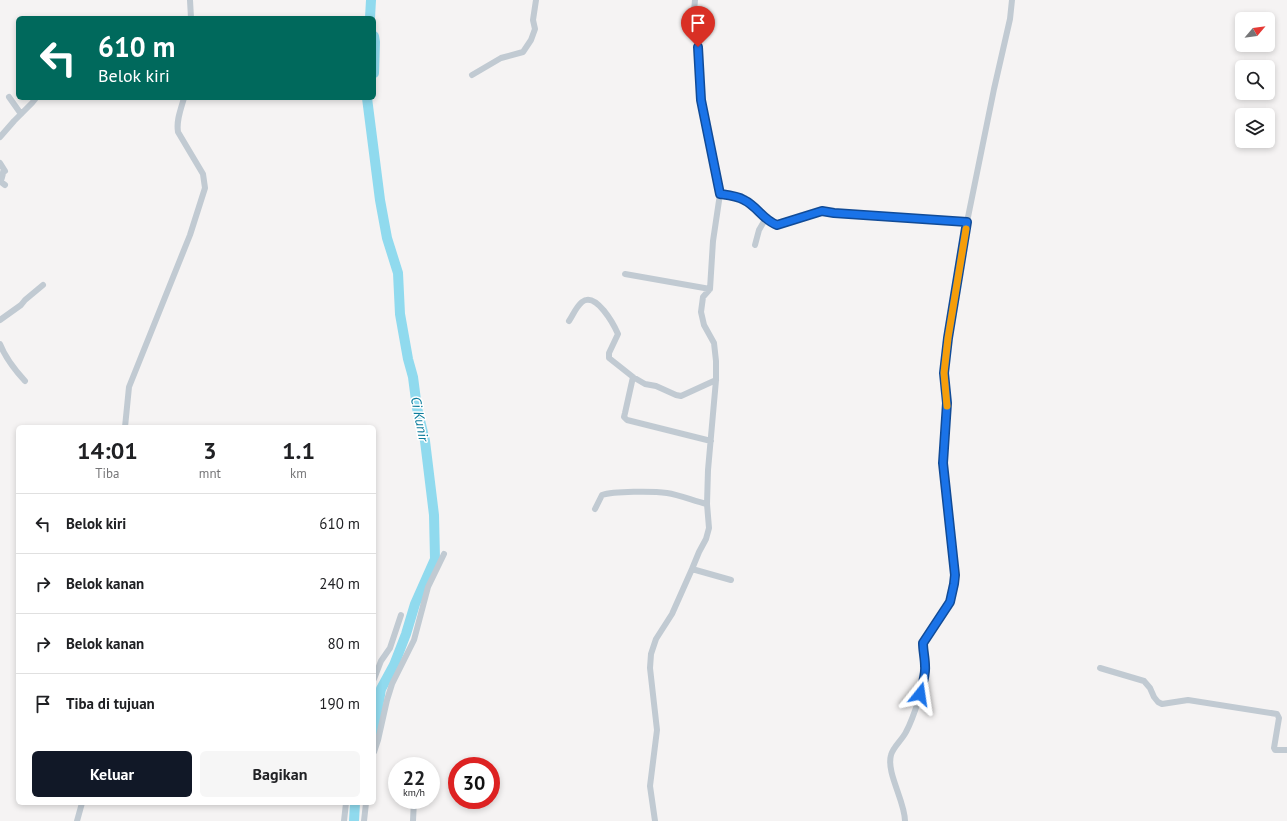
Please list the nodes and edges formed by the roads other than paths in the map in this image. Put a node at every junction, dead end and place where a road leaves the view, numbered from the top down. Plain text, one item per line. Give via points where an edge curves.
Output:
1 (190, 0) edge
2 (536, 0) edge
3 (695, 0) edge
4 (1012, 0) edge
5 (191, 16) edge
6 (472, 75) dead end
7 (9, 97) dead end
8 (34, 100) edge
9 (183, 100) edge
10 (20, 114) junction
11 (0, 137) edge
12 (0, 164) edge
13 (5, 185) dead end
14 (720, 194) junction
15 (766, 218) junction
16 (967, 222) junction
17 (755, 245) dead end
18 (625, 274) dead end
19 (43, 285) dead end
20 (710, 289) junction
21 (0, 320) edge
22 (570, 321) dead end
23 (0, 344) edge
24 (633, 377) junction
25 (716, 380) junction
26 (25, 381) dead end
27 (125, 425) edge
28 (711, 441) junction
29 (707, 504) junction
30 (595, 509) dead end
31 (444, 554) dead end
32 (692, 569) junction
33 (731, 580) dead end
34 (401, 615) dead end
35 (1100, 668) dead end
36 (376, 673) edge
37 (376, 746) edge
38 (1287, 750) edge
39 (81, 805) edge
40 (346, 805) edge
41 (366, 805) edge
42 (414, 809) edge
43 (77, 821) edge
44 (344, 821) edge
45 (364, 821) edge
46 (413, 821) edge
47 (655, 821) edge
48 (905, 821) edge

1 - 5 street
2 - 6 street via 533,20 535,29 523,52 501,58
3 - 14 street via 701,100
4 - 16 street
7 - 10 street
8 - 10 street
9 - 27 street via 177,128 203,174 205,188 190,235 129,387
10 - 11 street
12 - 13 street via 5,169 1,180
14 - 15 street via 745,200
14 - 20 street via 713,241
15 - 16 street via 777,225 822,211
15 - 17 street
16 - 48 street via 944,373 947,403 943,463 955,575 950,602 923,643 926,666 917,705 906,733 891,755 890,764
18 - 20 street
19 - 21 street
20 - 25 street via 703,297 701,312 704,325 714,343
22 - 24 street via 583,301 594,302 600,307 618,334 608,358
23 - 26 street
24 - 25 street via 645,384 681,396
24 - 28 street via 624,417 627,420
25 - 28 street
28 - 29 street
29 - 30 street via 668,493 607,493 602,495
29 - 32 street via 709,528
31 - 37 street via 428,587 414,640 392,684
32 - 33 street
32 - 47 street via 672,614 656,639 651,654 650,668 657,730 650,786
34 - 36 street via 390,648 380,661
35 - 38 street via 1144,681 1162,704 1188,700 1277,714 1279,718 1274,748
39 - 43 street
40 - 44 street
41 - 45 street
42 - 46 street

